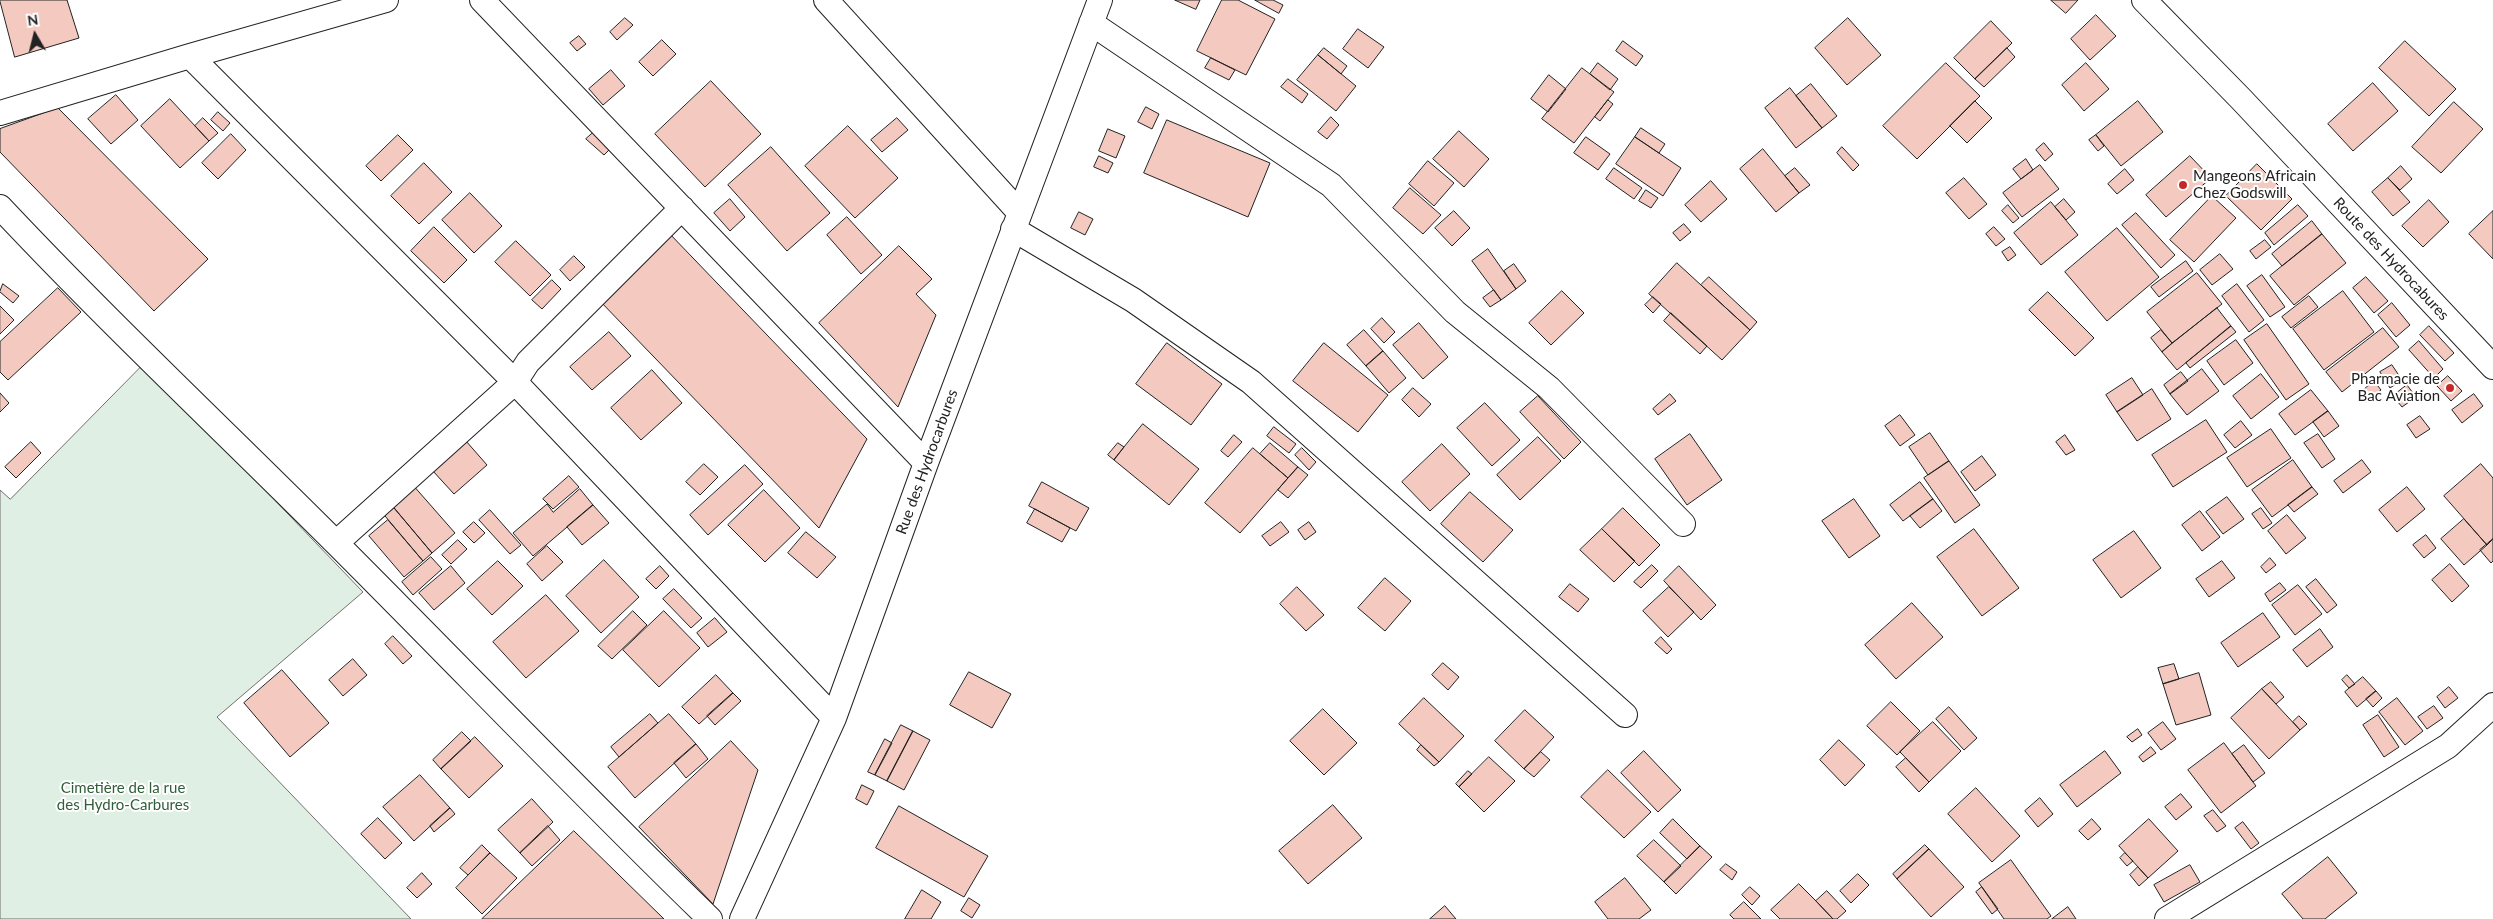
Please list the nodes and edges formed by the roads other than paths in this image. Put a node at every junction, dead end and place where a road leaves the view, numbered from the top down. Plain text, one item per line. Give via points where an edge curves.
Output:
1 (386, 0) edge
2 (482, 0) edge
3 (826, 0) edge
4 (1100, 0) edge
5 (2144, 0) edge
6 (1091, 23) junction
7 (190, 56) junction
8 (0, 113) edge
9 (0, 207) edge
10 (682, 208) junction
11 (1016, 221) junction
12 (2493, 367) edge
13 (515, 382) junction
14 (926, 463) junction
15 (1683, 524) dead end
16 (336, 543) junction
17 (2493, 705) edge
18 (1625, 715) dead end
19 (834, 718) junction
20 (710, 919) edge
21 (742, 919) edge
22 (2167, 919) edge

1 - 7 street
2 - 10 street
3 - 11 street
4 - 6 street, Rue des Hydrocarbures
5 - 12 street, Route des Hydrocabures
6 - 11 street, Rue des Hydrocarbures
6 - 15 street via 1331,185 1455,312 1549,388
7 - 8 street
7 - 13 street
9 - 16 street via 75,287
10 - 13 street via 528,362
10 - 14 street
11 - 14 street, Rue des Hydrocarbures
11 - 18 street via 1251,382
13 - 16 street
13 - 19 street
14 - 19 street, Rue des Hydrocarbures
16 - 20 street via 588,802
17 - 22 street via 2448,746
19 - 21 street, Rue des Hydrocarbures

